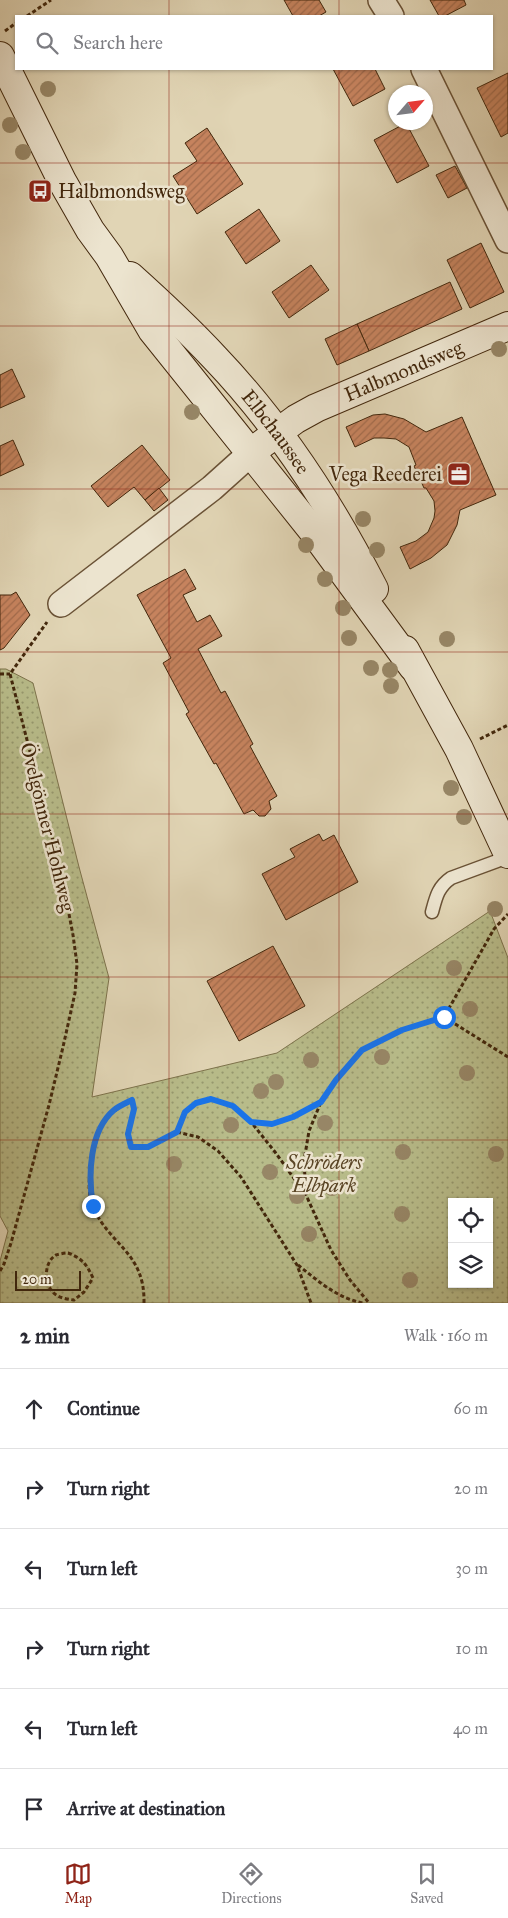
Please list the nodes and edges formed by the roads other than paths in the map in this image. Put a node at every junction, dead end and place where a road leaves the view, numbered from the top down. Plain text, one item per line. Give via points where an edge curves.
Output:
1 (381, 0) edge
2 (390, 15) edge
3 (0, 56) edge
4 (424, 70) edge
5 (508, 240) edge
6 (109, 256) junction
7 (508, 326) edge
8 (276, 433) junction
9 (251, 453) junction
10 (61, 604) road end
11 (413, 667) junction
12 (508, 854) edge
13 (508, 858) edge
14 (432, 912) dead end

1 - 2 street
3 - 6 main road, Elbchaussee via 62,180
4 - 5 street
6 - 8 main road, Elbchaussee via 216,358
6 - 9 main road, Elbchaussee via 152,330
7 - 8 main road, Halbmondsweg via 330,401
8 - 9 main road, Halbmondsweg
8 - 11 main road, Elbchaussee via 349,544
9 - 10 street via 212,488
9 - 11 main road, Elbchaussee
11 - 12 main road, Elbchaussee via 459,749
13 - 14 lane via 443,883 436,894

